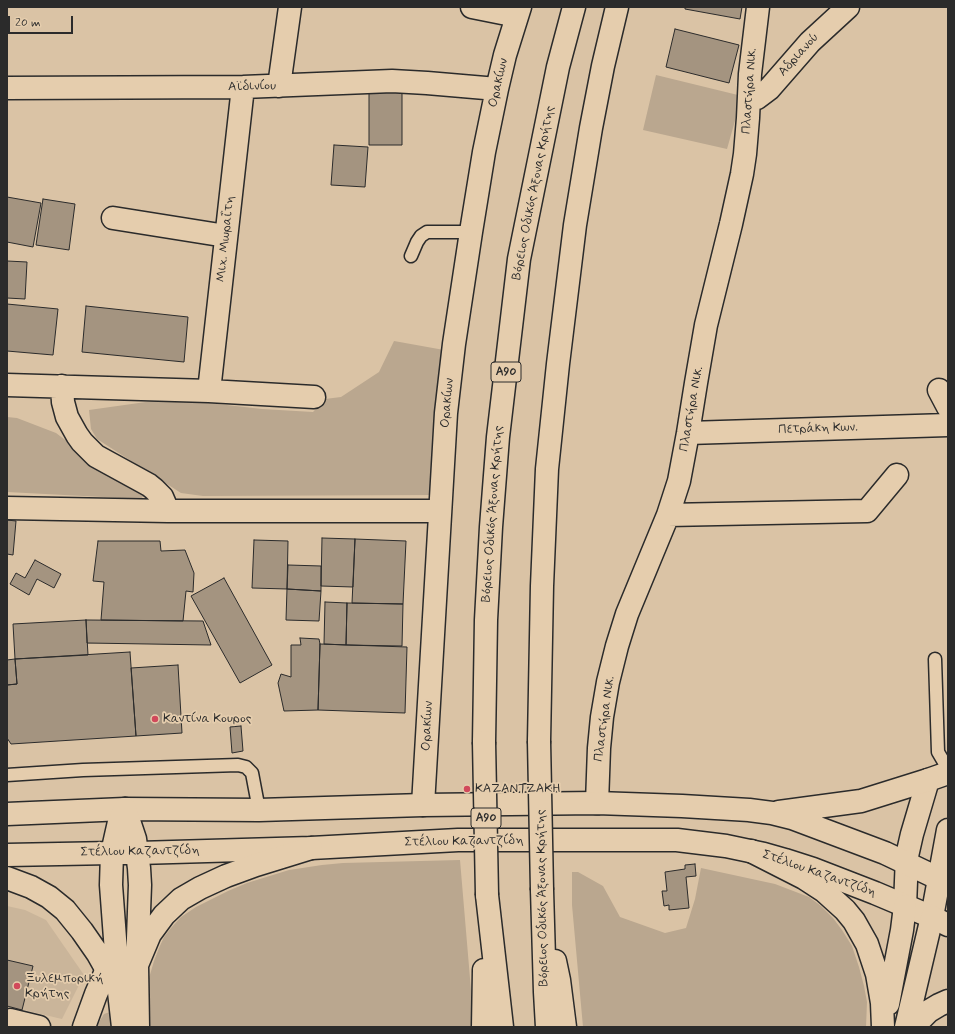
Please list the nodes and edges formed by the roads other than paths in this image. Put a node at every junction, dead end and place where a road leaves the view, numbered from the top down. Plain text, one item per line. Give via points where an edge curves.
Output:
1 (290, 7) edge
2 (472, 7) edge
3 (574, 7) edge
4 (617, 7) edge
5 (758, 7) edge
6 (848, 7) edge
7 (519, 12) edge
8 (279, 86) junction
9 (243, 87) junction
10 (7, 88) edge
11 (497, 89) junction
12 (749, 100) junction
13 (113, 218) dead end
14 (471, 232) junction
15 (226, 236) junction
16 (412, 256) dead end
17 (7, 385) edge
18 (62, 386) junction
19 (209, 391) junction
20 (314, 397) dead end
21 (948, 425) edge
22 (688, 433) junction
23 (898, 474) dead end
24 (7, 508) edge
25 (168, 510) junction
26 (440, 512) junction
27 (668, 515) junction
28 (935, 659) dead end
29 (948, 769) edge
30 (948, 773) edge
31 (7, 775) edge
32 (928, 780) junction
33 (597, 803) junction
34 (423, 805) junction
35 (125, 809) junction
36 (259, 810) junction
37 (772, 813) junction
38 (7, 814) edge
39 (948, 830) edge
40 (311, 848) junction
41 (751, 851) junction
42 (112, 853) junction
43 (138, 854) junction
44 (7, 855) edge
45 (906, 863) junction
46 (7, 878) edge
47 (944, 881) edge
48 (487, 895) junction
49 (905, 906) junction
50 (543, 920) junction
51 (940, 921) edge
52 (138, 965) junction
53 (107, 969) junction
54 (119, 992) junction
55 (948, 1002) edge
56 (8, 1027) edge
57 (39, 1027) edge
58 (84, 1027) edge
59 (123, 1027) edge
60 (138, 1027) edge
61 (483, 1027) edge
62 (502, 1027) edge
63 (547, 1027) edge
64 (565, 1027) edge
65 (883, 1027) edge
66 (906, 1027) edge
67 (914, 1027) edge

1 - 8 main road
2 - 7 main road
3 - 48 main road, Βόρειος Οδικός Άξονας Κρήτης / Α90, bridge via 558,67 518,267 498,438 486,620 484,742
4 - 50 main road, Βόρειος Οδικός Άξονας Κρήτης, bridge via 598,90 575,225 547,484 539,742
5 - 12 main road, Πλαστήρα Νικ.
6 - 12 main road, Αδριανού via 810,42 769,89 757,98
7 - 11 main road, Ορακίων
8 - 9 main road, Αϊδινίου
8 - 11 main road, Αϊδινίου via 392,81
9 - 10 main road, Αϊδινίου
9 - 15 main road, Μιχ. Μωραΐτη
11 - 14 main road, Ορακίων
12 - 22 main road, Πλαστήρα Νικ. via 742,174 706,325
13 - 15 main road
14 - 16 lane via 427,232 417,242
14 - 26 main road, Ορακίων via 449,382
15 - 19 main road, Μιχ. Μωραΐτη
17 - 18 main road
18 - 19 main road
18 - 25 main road via 67,417 82,442 96,456 149,485 162,497
19 - 20 main road
21 - 22 main road, Πετράκη Κων.
22 - 27 main road, Πλαστήρα Νικ.
23 - 27 main road via 867,511
24 - 25 main road
25 - 26 main road
26 - 34 main road, Ορακίων
27 - 33 main road, Πλαστήρα Νικ. via 627,614 608,682 598,748
28 - 29 lane via 938,752
30 - 32 main road
31 - 36 lane via 238,765 252,773
32 - 37 main road via 861,801
32 - 45 main road
33 - 34 main road
33 - 37 main road
34 - 36 main road
35 - 36 main road
35 - 38 main road
35 - 42 main road via 119,822
35 - 43 main road
37 - 45 main road via 792,818
39 - 47 main road
40 - 41 main road, Στέλιου Καζαντζίδη via 458,840 670,840
40 - 43 main road, Στέλιου Καζαντζίδη
40 - 52 main road via 230,874 181,899 164,915 150,934
41 - 49 main road, Στέλιου Καζαντζίδη via 813,869
41 - 65 main road via 824,891 854,920 867,944 878,974
42 - 43 main road, Στέλιου Καζαντζίδη
42 - 44 main road, Στέλιου Καζαντζίδη
42 - 54 main road via 111,885
43 - 52 main road
45 - 47 main road
45 - 49 main road
46 - 53 main road via 31,887 65,910
47 - 51 main road
48 - 61 main road
48 - 62 main road, Βόρειος Οδικός Άξονας Κρήτης / Α90
49 - 51 main road, Στέλιου Καζαντζίδη
49 - 65 main road
50 - 63 main road, Βόρειος Οδικός Άξονας Κρήτης
50 - 64 main road via 559,980
51 - 66 main road
52 - 60 main road
53 - 54 main road
53 - 58 main road
54 - 59 main road
55 - 67 main road via 929,1011
56 - 57 main road via 10,1020

